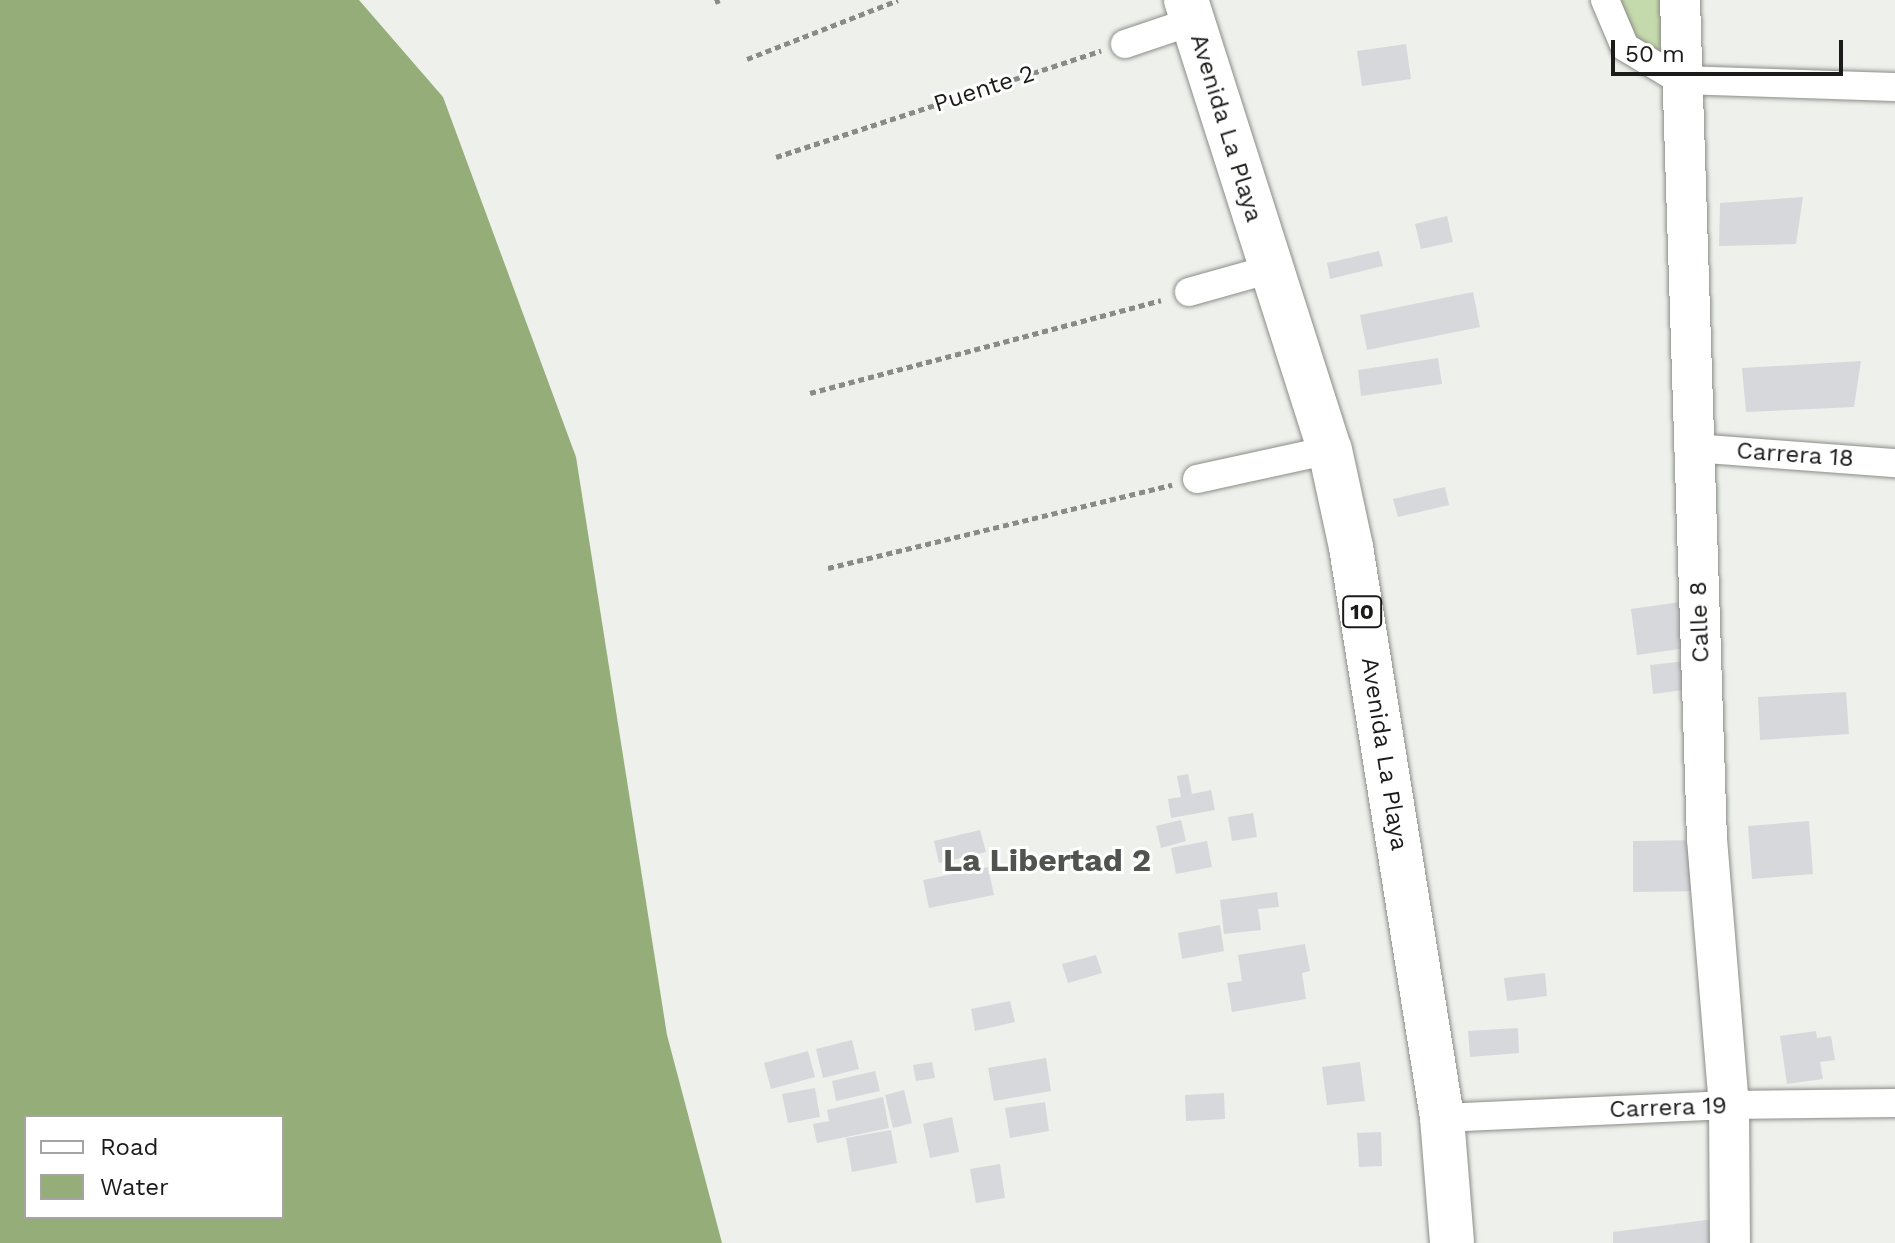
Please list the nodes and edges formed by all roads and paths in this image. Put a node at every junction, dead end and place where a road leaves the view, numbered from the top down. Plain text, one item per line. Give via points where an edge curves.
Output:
1 (898, 0) edge
2 (1605, 0) edge
3 (1680, 0) edge
4 (1190, 11) edge
5 (1125, 44) joint
6 (747, 59) dead end
7 (1680, 80) junction
8 (1895, 87) edge
9 (776, 157) dead end
10 (1271, 269) junction
11 (1189, 292) joint
12 (810, 393) dead end
13 (1694, 448) junction
14 (1330, 450) junction
15 (1895, 463) edge
16 (1197, 479) joint
17 (828, 568) dead end
18 (1895, 1103) edge
19 (1729, 1105) junction
20 (1442, 1118) junction
21 (1452, 1243) edge
22 (1730, 1243) edge

1 - 6 path
2 - 7 street via 1625,47
3 - 7 street, Calle 8
4 - 5 street
4 - 10 main road, Avenida La Playa / 10
5 - 9 path, Puente 2
7 - 8 street
7 - 13 street, Calle 8
10 - 11 street
10 - 14 main road, Avenida La Playa / 10
11 - 12 path
13 - 15 street, Carrera 18
13 - 19 street, Calle 8 via 1707,839
14 - 16 street
14 - 20 main road, Avenida La Playa / 10 via 1354,563
16 - 17 path
18 - 19 street, Carrera 19
19 - 20 street, Carrera 19
19 - 22 street, Calle 8
20 - 21 main road, Avenida La Playa / 10

